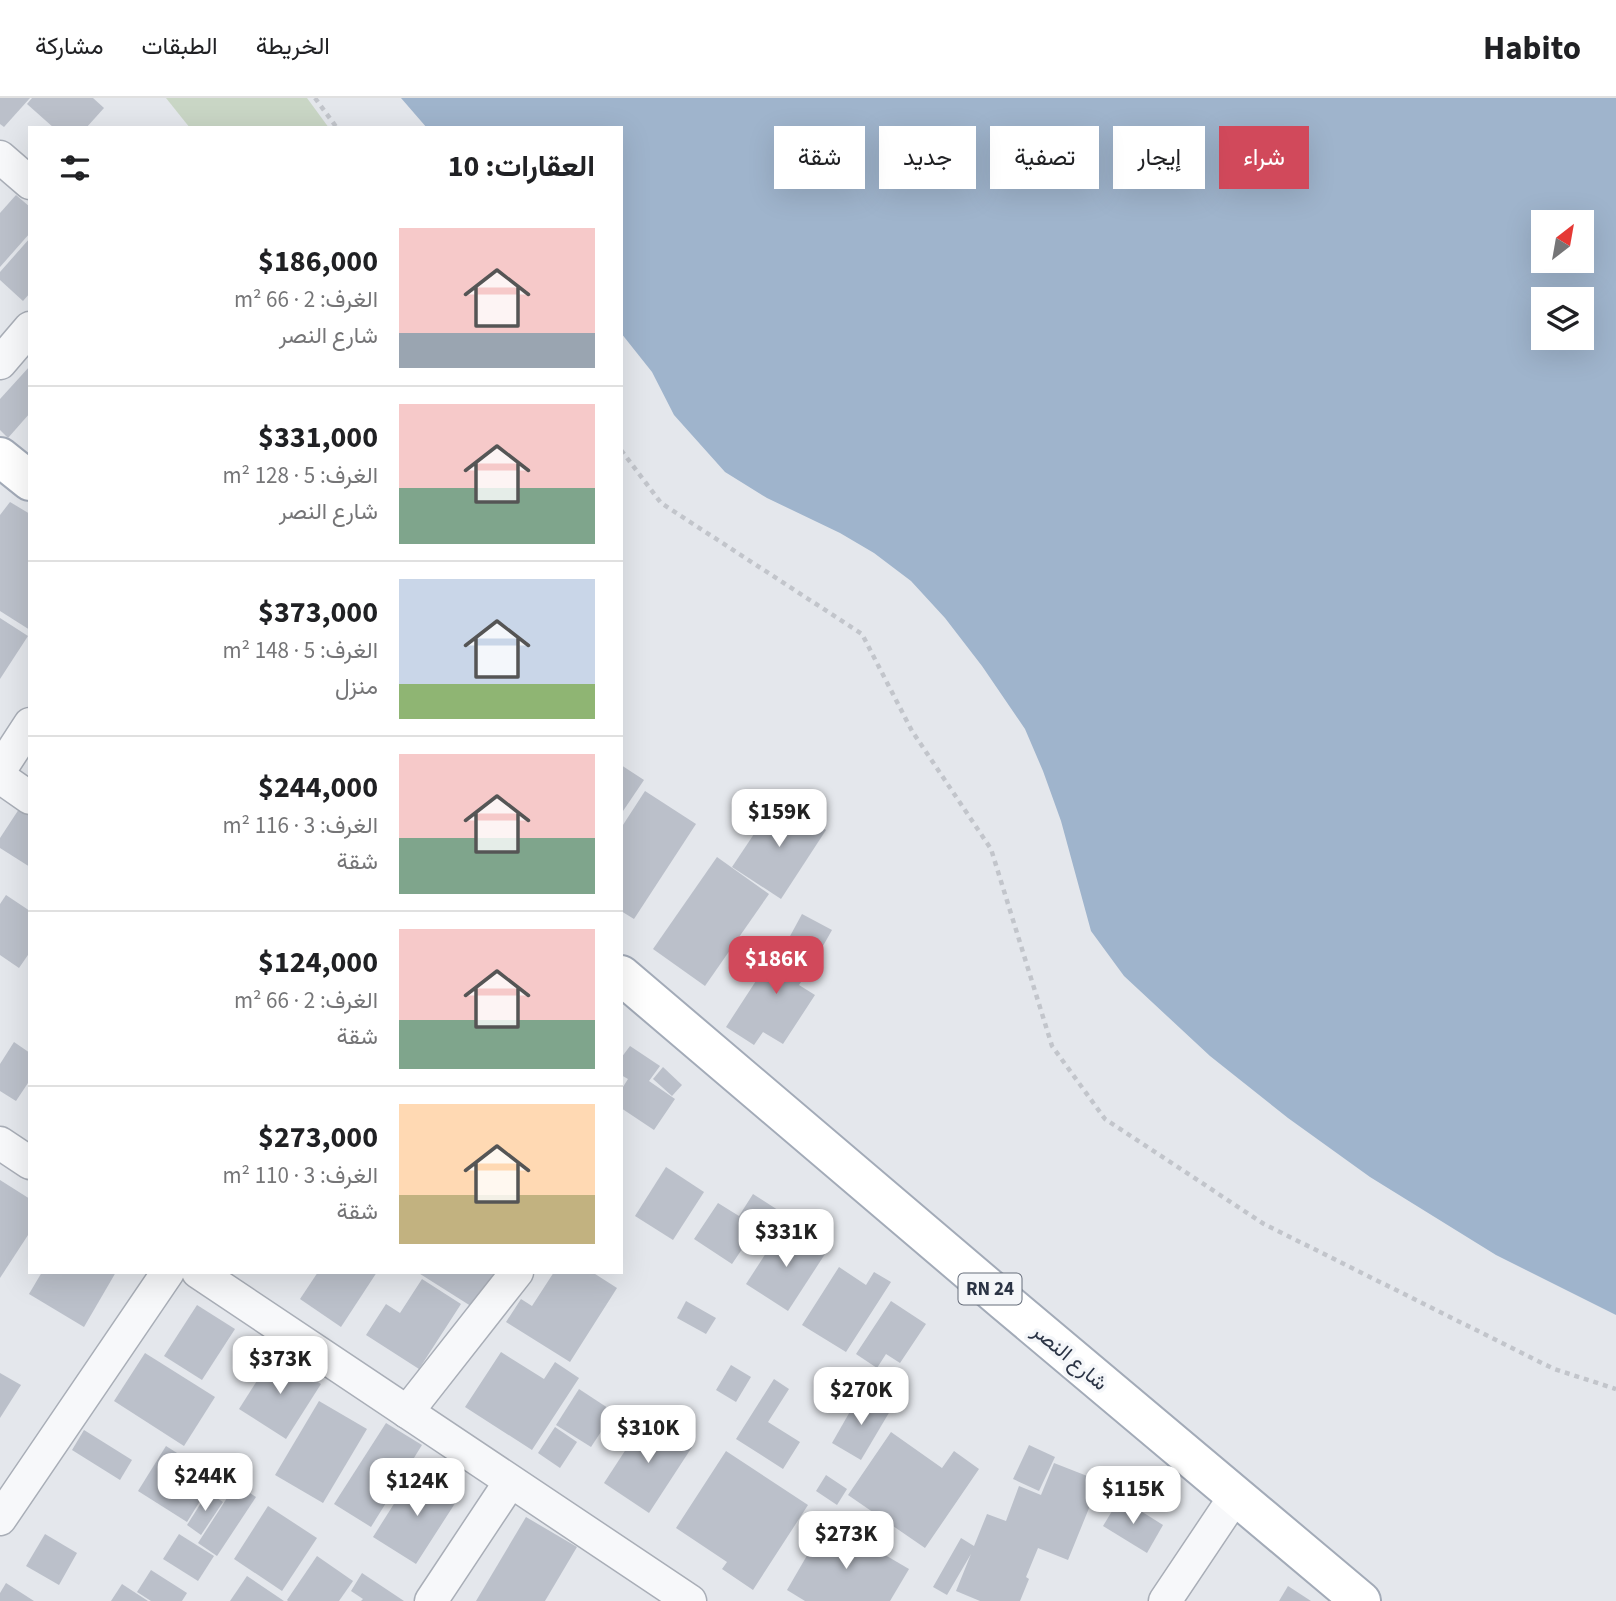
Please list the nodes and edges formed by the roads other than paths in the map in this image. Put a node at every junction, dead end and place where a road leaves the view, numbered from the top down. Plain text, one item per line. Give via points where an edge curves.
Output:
1 (0, 157) edge
2 (28, 181) edge
3 (28, 330) edge
4 (0, 363) edge
5 (0, 457) edge
6 (28, 479) edge
7 (28, 727) edge
8 (0, 770) edge
9 (0, 777) edge
10 (28, 797) edge
11 (623, 977) edge
12 (0, 1143) edge
13 (28, 1162) edge
14 (167, 1274) edge
15 (201, 1274) edge
16 (515, 1274) edge
17 (407, 1412) junction
18 (510, 1482) junction
19 (1236, 1495) junction
20 (0, 1520) edge
21 (431, 1601) edge
22 (690, 1601) edge
23 (1165, 1601) edge
24 (1361, 1601) edge

1 - 2 street
3 - 4 street
5 - 6 main road
7 - 8 street
9 - 10 street
11 - 19 main road, شارع النصر / RN 24
12 - 13 street
14 - 20 street
15 - 17 street
16 - 17 street
17 - 18 street
18 - 21 street
18 - 22 street
19 - 23 street
19 - 24 main road, شارع النصر / RN 24

